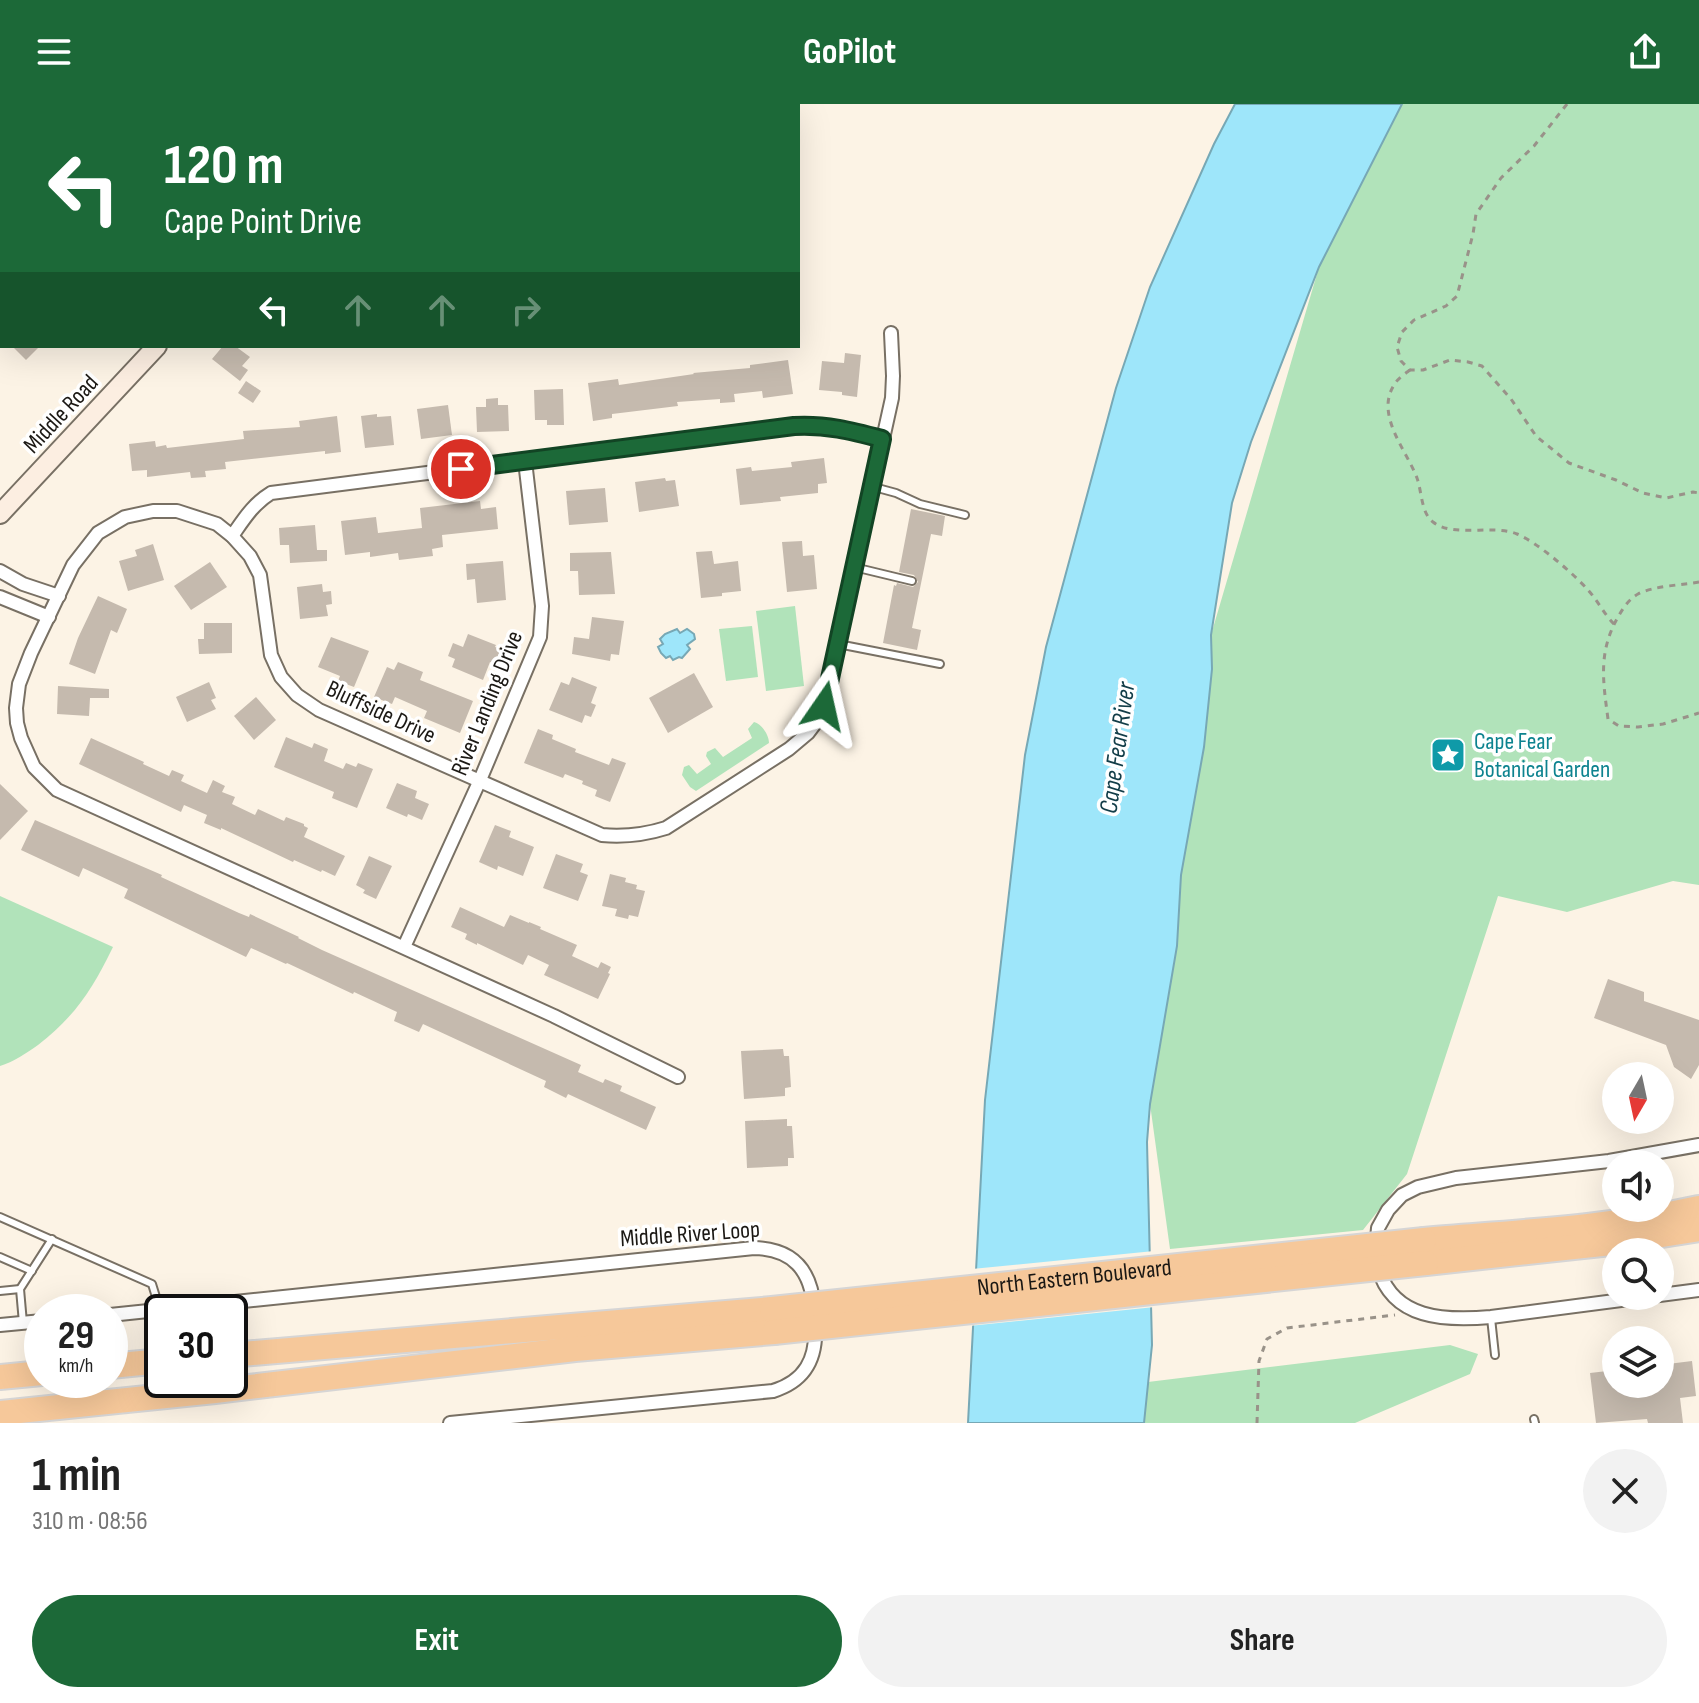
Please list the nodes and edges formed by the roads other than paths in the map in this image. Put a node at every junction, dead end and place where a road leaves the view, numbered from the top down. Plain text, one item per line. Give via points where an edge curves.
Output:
1 (891, 333) dead end
2 (155, 348) edge
3 (882, 439) junction
4 (525, 461) junction
5 (871, 487) junction
6 (0, 514) edge
7 (965, 515) dead end
8 (232, 536) junction
9 (854, 567) junction
10 (0, 571) edge
11 (912, 581) dead end
12 (59, 596) junction
13 (0, 597) edge
14 (49, 617) junction
15 (837, 644) junction
16 (940, 664) dead end
17 (480, 780) junction
18 (404, 947) junction
19 (678, 1077) dead end
20 (1699, 1145) edge
21 (1699, 1208) edge
22 (0, 1217) edge
23 (1699, 1229) edge
24 (52, 1239) junction
25 (1425, 1252) junction
26 (0, 1257) edge
27 (32, 1271) junction
28 (20, 1289) junction
29 (1699, 1290) edge
30 (0, 1291) edge
31 (155, 1294) edge
32 (248, 1301) edge
33 (1491, 1317) junction
34 (773, 1321) junction
35 (23, 1323) joint
36 (0, 1325) edge
37 (248, 1354) edge
38 (1495, 1355) dead end
39 (24, 1375) edge
40 (0, 1377) edge
41 (0, 1413) edge
42 (450, 1423) edge

1 - 3 street, Bluffside Drive via 892,398
2 - 6 main road, Middle Road
3 - 4 street via 804,425
3 - 5 street, Bluffside Drive
4 - 8 street via 271,493
4 - 17 street, River Landing Drive via 542,606 540,637
5 - 7 lane
5 - 9 street, Bluffside Drive
8 - 12 street, Bluffside Drive via 217,524 177,511 125,517 98,533 73,565
8 - 17 street, Bluffside Drive via 260,575 271,655 297,695 319,710
9 - 11 lane
9 - 15 street, Bluffside Drive
10 - 12 street
12 - 14 street, Bluffside Drive
13 - 14 street
14 - 18 street, Bluffside Drive via 19,684 16,708 26,753 45,779 57,790
15 - 16 lane
15 - 17 street, Bluffside Drive via 824,706 808,733 666,828 634,836 602,835
17 - 18 street, River Landing Drive
18 - 19 street, Bluffside Drive
20 - 33 street via 1428,1183 1394,1202 1378,1228 1376,1250 1382,1281 1396,1299 1428,1316
21 - 25 highway, North Eastern Boulevard
22 - 24 lane
23 - 25 highway, North Eastern Boulevard via 1611,1243
24 - 27 lane
24 - 31 lane via 152,1284
25 - 34 highway, North Eastern Boulevard, bridge
26 - 27 lane
27 - 28 lane
28 - 30 lane
28 - 35 lane
29 - 33 street
32 - 42 street, Middle River Loop via 749,1248 785,1254 809,1281 814,1352 800,1375 779,1389
33 - 38 lane
34 - 37 highway
34 - 41 highway via 575,1349
35 - 36 street
39 - 40 highway

